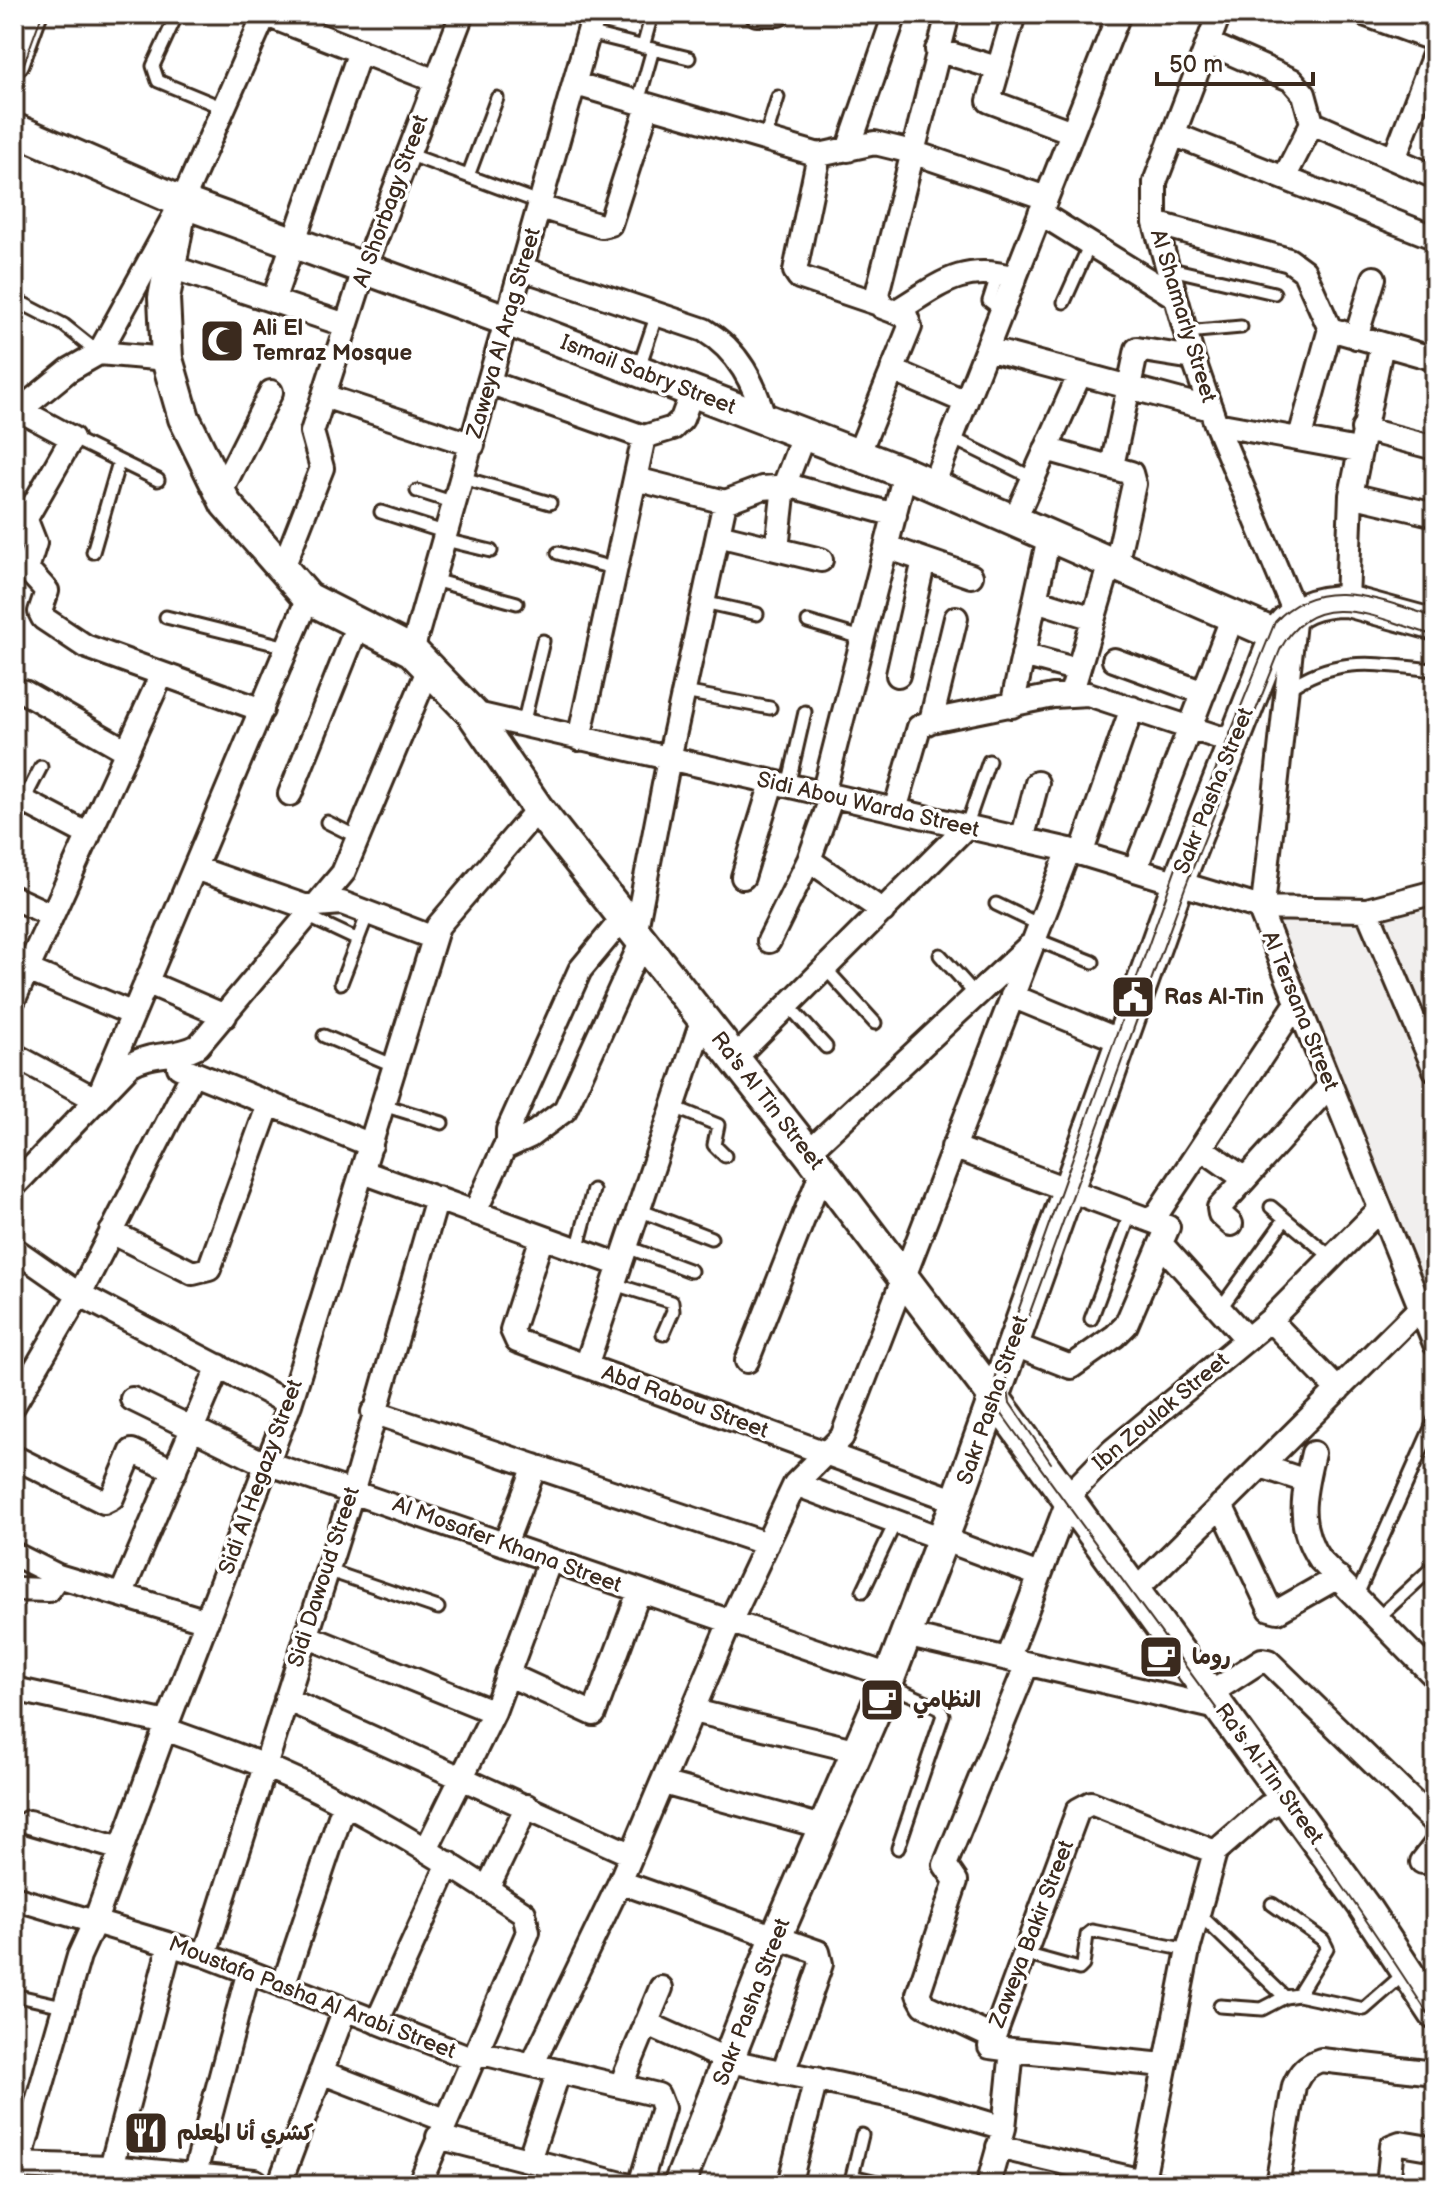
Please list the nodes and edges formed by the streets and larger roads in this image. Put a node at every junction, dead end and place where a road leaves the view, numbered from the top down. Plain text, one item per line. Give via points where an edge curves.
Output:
1 (31, 14) edge
2 (264, 14) edge
3 (462, 14) edge
4 (757, 14) edge
5 (778, 14) edge
6 (895, 14) edge
7 (948, 14) edge
8 (1014, 14) edge
9 (1119, 14) edge
10 (1219, 14) edge
11 (1364, 14) edge
12 (1403, 21) edge
13 (591, 24) edge
14 (1435, 40) edge
15 (1208, 43) junction
16 (937, 50) junction
17 (360, 51) junction
18 (1435, 52) edge
19 (14, 61) edge
20 (997, 68) junction
21 (436, 81) junction
22 (576, 84) junction
23 (643, 104) junction
24 (1312, 123) junction
25 (14, 129) edge
26 (1072, 132) junction
27 (1173, 134) junction
28 (848, 150) junction
29 (912, 152) junction
30 (819, 155) junction
31 (1394, 159) junction
32 (1435, 177) edge
33 (1284, 178) junction
34 (182, 202) junction
35 (541, 205) junction
36 (1043, 205) junction
37 (1155, 223) junction
38 (1433, 237) dead end
39 (294, 242) junction
40 (168, 266) junction
41 (365, 267) junction
42 (523, 269) junction
43 (1006, 276) junction
44 (1374, 278) dead end
45 (1174, 296) junction
46 (273, 301) junction
47 (887, 308) junction
48 (509, 321) junction
49 (346, 325) junction
50 (1330, 329) junction
51 (1356, 337) junction
52 (1382, 344) junction
53 (987, 349) junction
54 (99, 353) junction
55 (1193, 358) junction
56 (167, 359) junction
57 (1435, 359) edge
58 (892, 370) junction
59 (1079, 376) junction
60 (491, 383) junction
61 (1128, 389) junction
62 (271, 392) dead end
63 (692, 392) junction
64 (324, 396) junction
65 (966, 402) junction
66 (17, 412) edge
67 (1214, 417) junction
68 (765, 420) junction
69 (804, 434) junction
70 (644, 437) junction
71 (1300, 437) junction
72 (1361, 440) junction
73 (473, 445) junction
74 (1435, 448) edge
75 (1046, 449) junction
76 (858, 455) junction
77 (1112, 466) junction
78 (905, 473) junction
79 (636, 479) junction
80 (933, 485) junction
81 (784, 486) junction
82 (220, 493) junction
83 (1351, 495) junction
84 (725, 502) junction
85 (895, 515) junction
86 (1435, 515) edge
87 (1014, 521) junction
88 (20, 530) edge
89 (718, 535) junction
90 (1049, 537) junction
91 (887, 547) junction
92 (777, 549) junction
93 (821, 560) dead end
94 (924, 560) junction
95 (1113, 564) junction
96 (282, 570) junction
97 (971, 576) dead end
98 (308, 598) junction
99 (1036, 600) junction
100 (1347, 601) junction
101 (1233, 616) junction
102 (956, 618) dead end
103 (1093, 618) junction
104 (1434, 622) edge
105 (358, 624) junction
106 (1285, 624) junction
107 (1023, 655) junction
108 (420, 660) junction
109 (1114, 660) dead end
110 (1078, 670) junction
111 (898, 675) dead end
112 (161, 676) junction
113 (24, 692) dead end
114 (1204, 693) junction
115 (1071, 694) junction
116 (1012, 706) junction
117 (1132, 708) junction
118 (262, 710) junction
119 (472, 713) junction
120 (931, 721) junction
121 (1190, 727) junction
122 (579, 739) junction
123 (1233, 742) junction
124 (127, 751) junction
125 (669, 759) junction
126 (1037, 783) dead end
127 (780, 784) junction
128 (290, 794) dead end
129 (827, 795) junction
130 (19, 805) edge
131 (538, 809) junction
132 (895, 810) junction
133 (966, 827) junction
134 (89, 835) junction
135 (1022, 840) junction
136 (1075, 852) junction
137 (809, 860) junction
138 (195, 868) junction
139 (1135, 870) junction
140 (743, 877) dead end
141 (1178, 883) junction
142 (1435, 892) edge
143 (14, 898) edge
144 (1261, 908) junction
145 (1367, 910) junction
146 (314, 911) junction
147 (883, 911) junction
148 (51, 915) junction
149 (633, 931) junction
150 (1036, 936) junction
151 (434, 938) junction
152 (769, 941) dead end
153 (28, 970) junction
154 (146, 982) junction
155 (1012, 996) junction
156 (14, 999) edge
157 (1297, 1003) junction
158 (133, 1014) junction
159 (225, 1016) junction
160 (703, 1018) junction
161 (1121, 1041) junction
162 (14, 1055) edge
163 (152, 1056) junction
164 (735, 1058) junction
165 (1435, 1070) edge
166 (193, 1073) junction
167 (1330, 1085) junction
168 (97, 1100) junction
169 (269, 1104) junction
170 (508, 1144) junction
171 (371, 1145) junction
172 (953, 1147) junction
173 (1201, 1148) junction
174 (815, 1161) junction
175 (363, 1172) junction
176 (1245, 1179) junction
177 (14, 1186) edge
178 (1067, 1188) junction
179 (437, 1198) junction
180 (1380, 1209) junction
181 (475, 1212) junction
182 (1153, 1220) junction
183 (1231, 1224) dead end
184 (111, 1232) junction
185 (542, 1237) junction
186 (1161, 1244) junction
187 (14, 1249) edge
188 (620, 1265) junction
189 (903, 1276) junction
190 (77, 1293) junction
191 (1420, 1308) junction
192 (1270, 1320) junction
193 (1247, 1339) junction
194 (1012, 1344) junction
195 (1435, 1344) edge
196 (747, 1361) dead end
197 (219, 1366) junction
198 (586, 1366) junction
199 (1338, 1390) junction
200 (993, 1396) junction
201 (132, 1399) dead end
202 (290, 1404) junction
203 (14, 1405) edge
204 (373, 1412) junction
205 (194, 1428) junction
206 (1313, 1453) dead end
207 (826, 1454) junction
208 (14, 1457) edge
209 (270, 1464) junction
210 (535, 1466) junction
211 (1261, 1466) junction
212 (175, 1471) junction
213 (1306, 1481) junction
214 (795, 1484) junction
215 (353, 1490) junction
216 (1067, 1499) junction
217 (957, 1501) junction
218 (1221, 1505) junction
219 (943, 1539) junction
220 (505, 1544) junction
221 (767, 1544) junction
222 (14, 1554) edge
223 (550, 1560) junction
224 (1039, 1575) junction
225 (58, 1576) junction
226 (1338, 1577) junction
227 (14, 1589) edge
228 (1135, 1591) junction
229 (639, 1592) junction
230 (121, 1595) junction
231 (207, 1621) junction
232 (730, 1622) junction
233 (905, 1635) junction
234 (306, 1636) junction
235 (1427, 1656) edge
236 (1017, 1662) junction
237 (507, 1674) junction
238 (1435, 1677) edge
239 (888, 1680) junction
240 (14, 1689) edge
241 (286, 1699) junction
242 (1216, 1701) junction
243 (694, 1711) junction
244 (494, 1712) junction
245 (166, 1726) junction
246 (858, 1751) junction
247 (264, 1766) junction
248 (463, 1776) junction
249 (663, 1783) junction
250 (1286, 1799) junction
251 (344, 1805) junction
252 (527, 1806) junction
253 (29, 1822) dead end
254 (1435, 1823) edge
255 (823, 1827) junction
256 (121, 1849) junction
257 (426, 1850) junction
258 (1215, 1852) junction
259 (630, 1854) junction
260 (449, 1863) junction
261 (620, 1882) junction
262 (487, 1889) junction
263 (14, 1898) edge
264 (95, 1921) junction
265 (777, 1935) junction
266 (170, 1945) junction
267 (205, 1955) junction
268 (248, 1974) junction
269 (283, 1986) junction
270 (661, 1988) dead end
271 (345, 2009) junction
272 (1435, 2014) edge
273 (377, 2022) junction
274 (646, 2023) junction
275 (992, 2037) junction
276 (1012, 2050) junction
277 (471, 2058) junction
278 (730, 2061) junction
279 (532, 2065) junction
280 (1164, 2065) junction
281 (559, 2071) junction
282 (321, 2072) junction
283 (783, 2073) junction
284 (1435, 2073) edge
285 (816, 2079) junction
286 (621, 2085) junction
287 (442, 2129) junction
288 (1001, 2138) junction
289 (1435, 2149) edge
290 (529, 2160) junction
291 (16, 2168) edge
292 (110, 2171) junction
293 (194, 2177) junction
294 (1151, 2183) edge
295 (254, 2185) edge
296 (279, 2185) edge
297 (419, 2185) edge
298 (626, 2185) edge
299 (640, 2185) edge
300 (679, 2185) edge
301 (789, 2185) edge
302 (988, 2185) edge
303 (1277, 2185) edge
304 (1388, 2185) edge

1 - 19 main road
2 - 17 street
2 - 34 street
3 - 21 street, Al Shorbagy Street
4 - 5 street
6 - 28 street
7 - 16 street
8 - 20 street
9 - 26 street
10 - 15 street, Al Shamarly Street
11 - 12 street
12 - 14 street
13 - 22 street, Zaweya Al Arag Street
15 - 24 street via 1292,80 1304,94
15 - 27 street, Al Shamarly Street
16 - 20 street
16 - 29 street
17 - 21 street
17 - 39 street
18 - 31 street
20 - 26 street via 990,102
21 - 41 street, Al Shorbagy Street
22 - 23 street
22 - 35 street, Zaweya Al Arag Street
23 - 30 street
23 - 35 street via 610,224 601,226
24 - 31 street
24 - 33 street
25 - 34 main road, Ismail Sabry Street
26 - 36 street
27 - 33 street
27 - 37 street, Al Shamarly Street via 1155,182
28 - 29 street via 875,143
28 - 30 street
29 - 36 street
29 - 47 street via 877,294
30 - 47 street via 795,271 799,277
31 - 32 street
33 - 38 street
34 - 39 main road, Ismail Sabry Street
34 - 40 main road, Ra's Al Tin Street
34 - 54 street
35 - 42 street, Zaweya Al Arag Street
36 - 43 street
36 - 45 street via 1090,244
37 - 45 street, Al Shamarly Street
37 - 50 street via 1295,263 1304,271
39 - 41 main road, Ismail Sabry Street
39 - 46 street
40 - 46 street
40 - 56 main road, Ra's Al Tin Street
41 - 48 main road, Ismail Sabry Street
41 - 49 street, Al Shorbagy Street
42 - 48 street, Zaweya Al Arag Street
42 - 68 street via 704,330 726,346 749,376
43 - 47 street via 985,271 956,275
43 - 53 street via 1002,311
44 - 51 street
45 - 55 street, Al Shamarly Street
46 - 49 street
47 - 58 street via 906,316 910,324
48 - 60 street, Zaweya Al Arag Street
48 - 63 main road, Ismail Sabry Street
49 - 64 street, Al Shorbagy Street
50 - 51 street
50 - 71 street
51 - 52 street
52 - 57 street
52 - 72 street
53 - 59 street
53 - 65 street
54 - 56 street
54 - 66 street
55 - 61 street via 1138,348
55 - 67 street, Al Shamarly Street
56 - 82 main road, Ra's Al Tin Street via 184,418
58 - 65 street
58 - 76 street
59 - 61 street
59 - 75 street
60 - 70 street
60 - 73 street, Zaweya Al Arag Street
61 - 67 street
61 - 77 street
62 - 82 street
63 - 68 main road, Ismail Sabry Street
63 - 70 street via 673,428
64 - 73 street
64 - 96 street, Al Shorbagy Street via 312,432 322,468
65 - 80 street
66 - 88 street via 72,438
67 - 71 street
67 - 106 street, Al Shamarly Street
68 - 69 main road, Ismail Sabry Street
69 - 76 main road, Ismail Sabry Street
69 - 81 street
70 - 79 street
71 - 72 street
72 - 74 street
72 - 83 street
73 - 108 street, Zaweya Al Arag Street via 433,580
75 - 77 street
75 - 87 street
76 - 78 main road, Ismail Sabry Street
77 - 95 street via 1127,470 1134,480
78 - 80 main road, Ismail Sabry Street
78 - 85 street
79 - 84 street
79 - 122 street
80 - 87 main road, Ismail Sabry Street
81 - 84 street
81 - 85 street
81 - 92 street
82 - 96 main road, Ra's Al Tin Street
83 - 86 street
83 - 100 street
84 - 89 street
85 - 91 street
87 - 90 main road, Ismail Sabry Street
88 - 112 street via 35,543 27,569 47,591 41,617 85,646
89 - 92 street
89 - 125 street
90 - 95 main road, Ismail Sabry Street
90 - 99 street
91 - 94 street
91 - 129 street
92 - 93 street
94 - 97 street
94 - 111 street
95 - 101 main road, Ismail Sabry Street
95 - 103 street
96 - 98 main road, Ra's Al Tin Street
98 - 105 main road, Ra's Al Tin Street
98 - 118 street
99 - 103 street
99 - 107 street
100 - 104 main road
100 - 106 main road via 1314,604
101 - 106 main road, Ismail Sabry Street
101 - 114 street
102 - 120 street
103 - 110 street
105 - 108 main road, Ra's Al Tin Street
105 - 128 street
106 - 123 main road, Sakr Pasha Street
106 - 144 street, Al Tersana Street via 1288,689
107 - 110 street
107 - 116 street
108 - 119 main road, Ra's Al Tin Street
108 - 146 street, Zaweya Al Arag Street via 343,873
109 - 114 street
110 - 115 street
112 - 118 street
112 - 124 street
113 - 124 street
114 - 121 street
115 - 116 street
115 - 117 street
116 - 120 street
117 - 121 street
117 - 136 street
118 - 138 street
119 - 122 street, Sidi Abou Warda Street
119 - 131 main road, Ra's Al Tin Street
120 - 132 street via 915,732
121 - 123 street
121 - 139 street
122 - 125 street, Sidi Abou Warda Street
123 - 141 main road, Sakr Pasha Street
124 - 134 street
125 - 127 street, Sidi Abou Warda Street
125 - 149 street
126 - 135 street
127 - 129 street, Sidi Abou Warda Street
127 - 140 street
129 - 132 street, Sidi Abou Warda Street
129 - 137 street
130 - 134 street
131 - 149 main road, Ra's Al Tin Street
131 - 151 street, Sidi Al Hegazy Street via 457,902
132 - 133 street, Sidi Abou Warda Street
133 - 135 street, Sidi Abou Warda Street
133 - 147 street
134 - 148 street
135 - 136 street, Sidi Abou Warda Street
136 - 139 street, Sidi Abou Warda Street
136 - 150 street
137 - 147 street
137 - 152 street
138 - 146 street
138 - 154 street
139 - 141 street, Sidi Abou Warda Street
141 - 144 street, Sidi Abou Warda Street
141 - 161 main road, Sakr Pasha Street
142 - 145 street, Sidi Abou Warda Street
143 - 148 street
144 - 145 street, Sidi Abou Warda Street
144 - 157 street, Al Tersana Street
145 - 165 street
146 - 151 street via 335,902
146 - 159 street, Zaweya Al Arag Street
147 - 164 street
148 - 153 street
149 - 160 main road, Ra's Al Tin Street
149 - 170 street via 580,970 508,1130
149 - 170 street via 565,1110 530,1136
150 - 155 street
150 - 174 street
151 - 171 street, Sidi Al Hegazy Street
153 - 156 street
153 - 158 street
154 - 158 street
154 - 159 street
155 - 161 street
155 - 172 street
157 - 167 street, Al Tersana Street
157 - 173 street
158 - 168 street
159 - 163 street, Zaweya Al Arag Street via 198,1046 182,1055
160 - 164 main road, Ra's Al Tin Street
160 - 188 street
161 - 178 main road, Sakr Pasha Street
162 - 168 street
163 - 166 street
163 - 168 street via 130,1065
164 - 174 main road, Ra's Al Tin Street
166 - 169 street
166 - 184 street
167 - 176 street
167 - 180 street, Al Tersana Street
168 - 177 street
169 - 171 street
169 - 184 street via 209,1269 193,1273
170 - 181 street
171 - 175 street, Sidi Al Hegazy Street
172 - 178 street
172 - 189 street
173 - 176 street
173 - 182 street
174 - 189 main road, Ra's Al Tin Street
174 - 196 street
175 - 179 street
175 - 202 street, Sidi Al Hegazy Street
176 - 183 street via 1218,1209
178 - 182 street
178 - 194 main road, Sakr Pasha Street
179 - 181 street
179 - 204 street, Sidi Dawoud Street
180 - 191 street, Al Tersana Street
180 - 192 street, Ibn Zoulak Street
181 - 185 street
182 - 186 street via 1168,1227
184 - 190 street
185 - 188 street
185 - 198 street, Abd Rabou Street via 512,1334 517,1341
186 - 193 street
186 - 194 street via 1126,1325 1074,1366
187 - 190 street
188 - 198 street
189 - 200 main road, Ra's Al Tin Street
189 - 207 street via 842,1437
190 - 197 street
190 - 203 street
191 - 195 street, Al Tersana Street
191 - 199 street
192 - 193 street, Ibn Zoulak Street
192 - 199 street
193 - 216 street, Ibn Zoulak Street via 1112,1451
194 - 200 main road, Sakr Pasha Street
197 - 202 street
197 - 205 street
198 - 207 street, Abd Rabou Street
199 - 211 street
200 - 216 main road, Ra's Al Tin Street
200 - 217 main road, Sakr Pasha Street
201 - 205 street, Al Mosafer Khana Street
202 - 209 street, Sidi Al Hegazy Street
204 - 210 street
204 - 215 street, Sidi Dawoud Street
205 - 209 street, Al Mosafer Khana Street
205 - 212 street
206 - 213 street
207 - 214 street
207 - 217 street, Abd Rabou Street
208 - 212 street via 104,1502 112,1498 132,1451
209 - 215 street, Al Mosafer Khana Street
209 - 231 street, Sidi Al Hegazy Street
210 - 220 street
210 - 221 street
211 - 213 street
211 - 218 street
212 - 230 street
213 - 226 street via 1301,1504 1304,1528 1319,1559
214 - 219 street
214 - 221 street
215 - 220 street, Al Mosafer Khana Street
215 - 234 street, Sidi Dawoud Street
216 - 224 street, Ibn Zoulak Street
216 - 228 main road, Ra's Al Tin Street
217 - 219 main road, Sakr Pasha Street
218 - 226 street via 1270,1609 1278,1611
218 - 228 street
219 - 224 street
219 - 233 main road, Sakr Pasha Street
220 - 223 street, Al Mosafer Khana Street
221 - 232 street
222 - 225 street
223 - 229 street, Al Mosafer Khana Street
223 - 237 street
224 - 236 street, Ibn Zoulak Street
225 - 227 street via 48,1590
225 - 230 street
226 - 235 street
228 - 242 main road, Ra's Al Tin Street
229 - 232 street, Al Mosafer Khana Street
229 - 237 street via 594,1714
230 - 231 street
231 - 245 street, Sidi Al Hegazy Street
232 - 239 street, Al Mosafer Khana Street
232 - 243 street
233 - 236 street
233 - 239 main road, Sakr Pasha Street
234 - 241 street, Sidi Dawoud Street
234 - 244 street
235 - 238 street
236 - 242 street
236 - 275 street, Ibn Zoulak Street via 945,1865 956,1881 918,1994 924,2005
237 - 244 street
239 - 246 main road, Sakr Pasha Street
240 - 245 street
241 - 247 street, Sidi Dawoud Street
241 - 248 street
242 - 250 main road, Ra's Al Tin Street
242 - 254 street via 1262,1660 1268,1661
243 - 246 street
243 - 249 street
244 - 248 street
245 - 247 street
245 - 256 street, Sidi Al Hegazy Street
246 - 255 main road, Sakr Pasha Street
247 - 251 street
247 - 267 street, Sidi Dawoud Street
248 - 252 street
248 - 257 street
249 - 255 street
249 - 259 street
250 - 258 street via 1267,1807
250 - 272 main road, Ra's Al Tin Street
251 - 257 street
251 - 269 street
252 - 259 street
252 - 262 street
253 - 256 street
255 - 265 main road, Sakr Pasha Street
256 - 264 street, Sidi Al Hegazy Street
257 - 260 street
258 - 275 street, Zaweya Bakir Street via 1084,1804
258 - 280 street
259 - 261 street
260 - 262 street
260 - 273 street
261 - 265 street
261 - 279 street
262 - 277 street via 524,1913 528,1932
263 - 264 street, Moustafa Pasha Al Arabi Street
264 - 266 street, Moustafa Pasha Al Arabi Street
264 - 291 street, Sidi Al Hegazy Street via 63,2006
265 - 278 main road, Sakr Pasha Street
265 - 283 street via 818,1952 821,1960
266 - 267 street, Moustafa Pasha Al Arabi Street
266 - 292 street
267 - 268 street, Moustafa Pasha Al Arabi Street
268 - 269 street, Moustafa Pasha Al Arabi Street
268 - 293 street
269 - 271 street, Moustafa Pasha Al Arabi Street
270 - 274 street
271 - 273 street, Moustafa Pasha Al Arabi Street
271 - 282 street
273 - 277 street, Moustafa Pasha Al Arabi Street
274 - 278 street
274 - 286 street
275 - 276 street, Zaweya Bakir Street via 990,2047
276 - 280 street
276 - 288 street, Zaweya Bakir Street
277 - 279 street, Moustafa Pasha Al Arabi Street via 486,2054
277 - 287 street
278 - 283 street
278 - 300 main road, Sakr Pasha Street
279 - 281 street, Moustafa Pasha Al Arabi Street
280 - 294 street
281 - 286 street, Moustafa Pasha Al Arabi Street
281 - 290 street
282 - 287 street
282 - 296 street
283 - 285 street
284 - 303 street via 1321,2060 1309,2064 1294,2086
285 - 288 street via 910,2100
285 - 301 street
286 - 299 street, Moustafa Pasha Al Arabi Street via 663,2100
287 - 290 street
287 - 297 street
288 - 294 street
288 - 302 street, Zaweya Bakir Street
289 - 304 street via 1392,2146
290 - 298 street
291 - 292 main road
292 - 293 main road
293 - 295 main road

